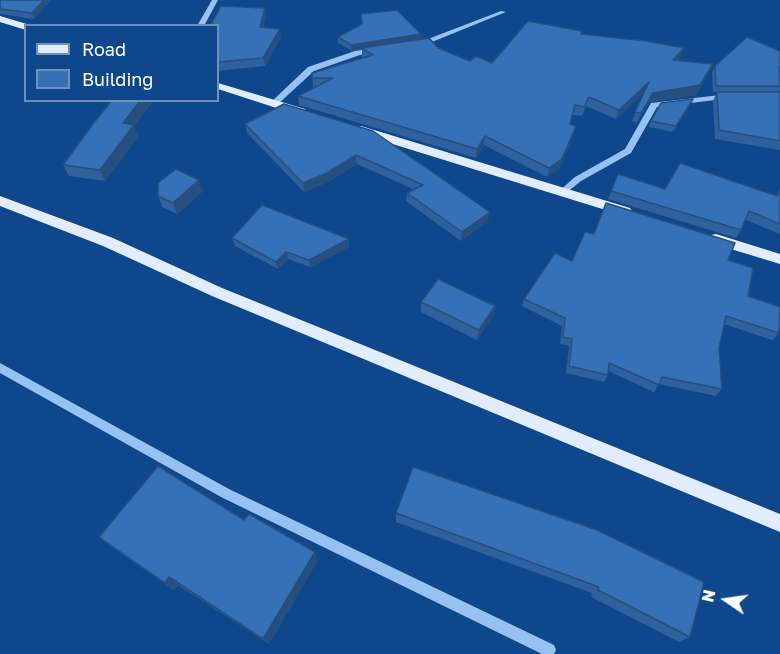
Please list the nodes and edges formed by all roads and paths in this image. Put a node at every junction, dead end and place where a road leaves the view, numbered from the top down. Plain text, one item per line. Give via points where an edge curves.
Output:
1 (215, 0) edge
2 (503, 12) dead end
3 (0, 19) edge
4 (201, 24) edge
5 (24, 26) edge
6 (405, 45) edge
7 (382, 49) edge
8 (219, 86) edge
9 (738, 96) edge
10 (274, 103) junction
11 (316, 117) edge
12 (350, 127) edge
13 (562, 192) junction
14 (0, 201) edge
15 (638, 215) edge
16 (704, 236) edge
17 (780, 259) edge
18 (0, 368) edge
19 (780, 523) edge
20 (549, 650) dead end

1 - 4 street
2 - 6 street via 423,44
3 - 5 main road
7 - 10 street via 310,69
8 - 10 main road
9 - 13 street via 654,105 628,151
10 - 11 main road
12 - 13 main road
13 - 15 main road
14 - 19 main road via 108,242 228,296
16 - 17 main road
18 - 20 street via 225,493

